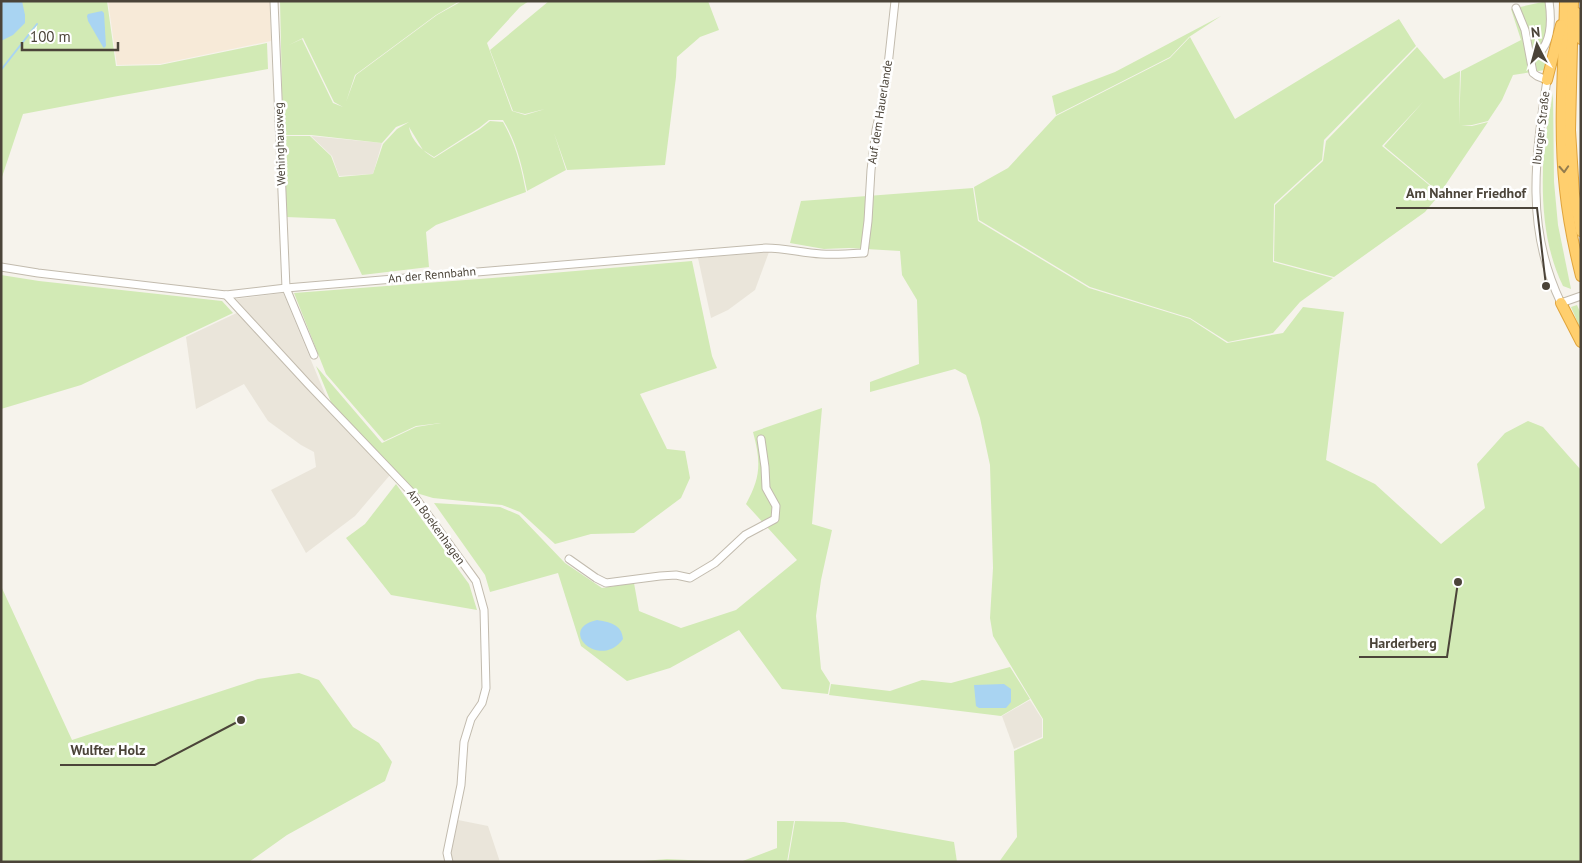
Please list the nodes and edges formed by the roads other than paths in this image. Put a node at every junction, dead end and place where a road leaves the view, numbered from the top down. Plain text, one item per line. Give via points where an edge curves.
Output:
1 (274, 1) edge
2 (895, 1) edge
3 (1548, 1) edge
4 (1565, 1) edge
5 (1574, 1) edge
6 (1516, 8) dead end
7 (1564, 15) junction
8 (1581, 39) edge
9 (1531, 58) junction
10 (1547, 80) junction
11 (1581, 231) edge
12 (864, 253) joint
13 (1, 267) edge
14 (1581, 276) edge
15 (286, 288) junction
16 (226, 295) junction
17 (1577, 298) edge
18 (1561, 303) junction
19 (1581, 342) edge
20 (314, 355) dead end
21 (761, 439) dead end
22 (568, 559) dead end
23 (449, 862) edge

1 - 15 street, Wehinghausweg
2 - 12 street, Auf dem Hauerlande via 887,75 872,160
3 - 9 street via 1549,35 1543,50
4 - 7 highway, Iburger Straße
5 - 8 highway
5 - 11 highway, Iburger Straße via 1570,130 1574,194
6 - 9 street, Iburger Straße
7 - 10 highway
7 -> 14 highway, Iburger Straße via 1562,132 1565,190
9 - 10 street, Iburger Straße via 1533,73
10 - 18 street, Iburger Straße via 1535,172 1537,220 1546,266
12 - 15 street, An der Rennbahn via 819,254 766,248
13 - 16 street, An der Rennbahn
15 - 16 street, An der Rennbahn
15 - 20 street
16 - 23 street, Am Boekenhagen via 412,493 476,581 484,610 486,688 464,742 461,785 447,853
17 - 18 street
18 - 19 highway
21 - 22 street via 766,488 776,506 775,519 745,535 715,563 690,578 668,575 606,582

